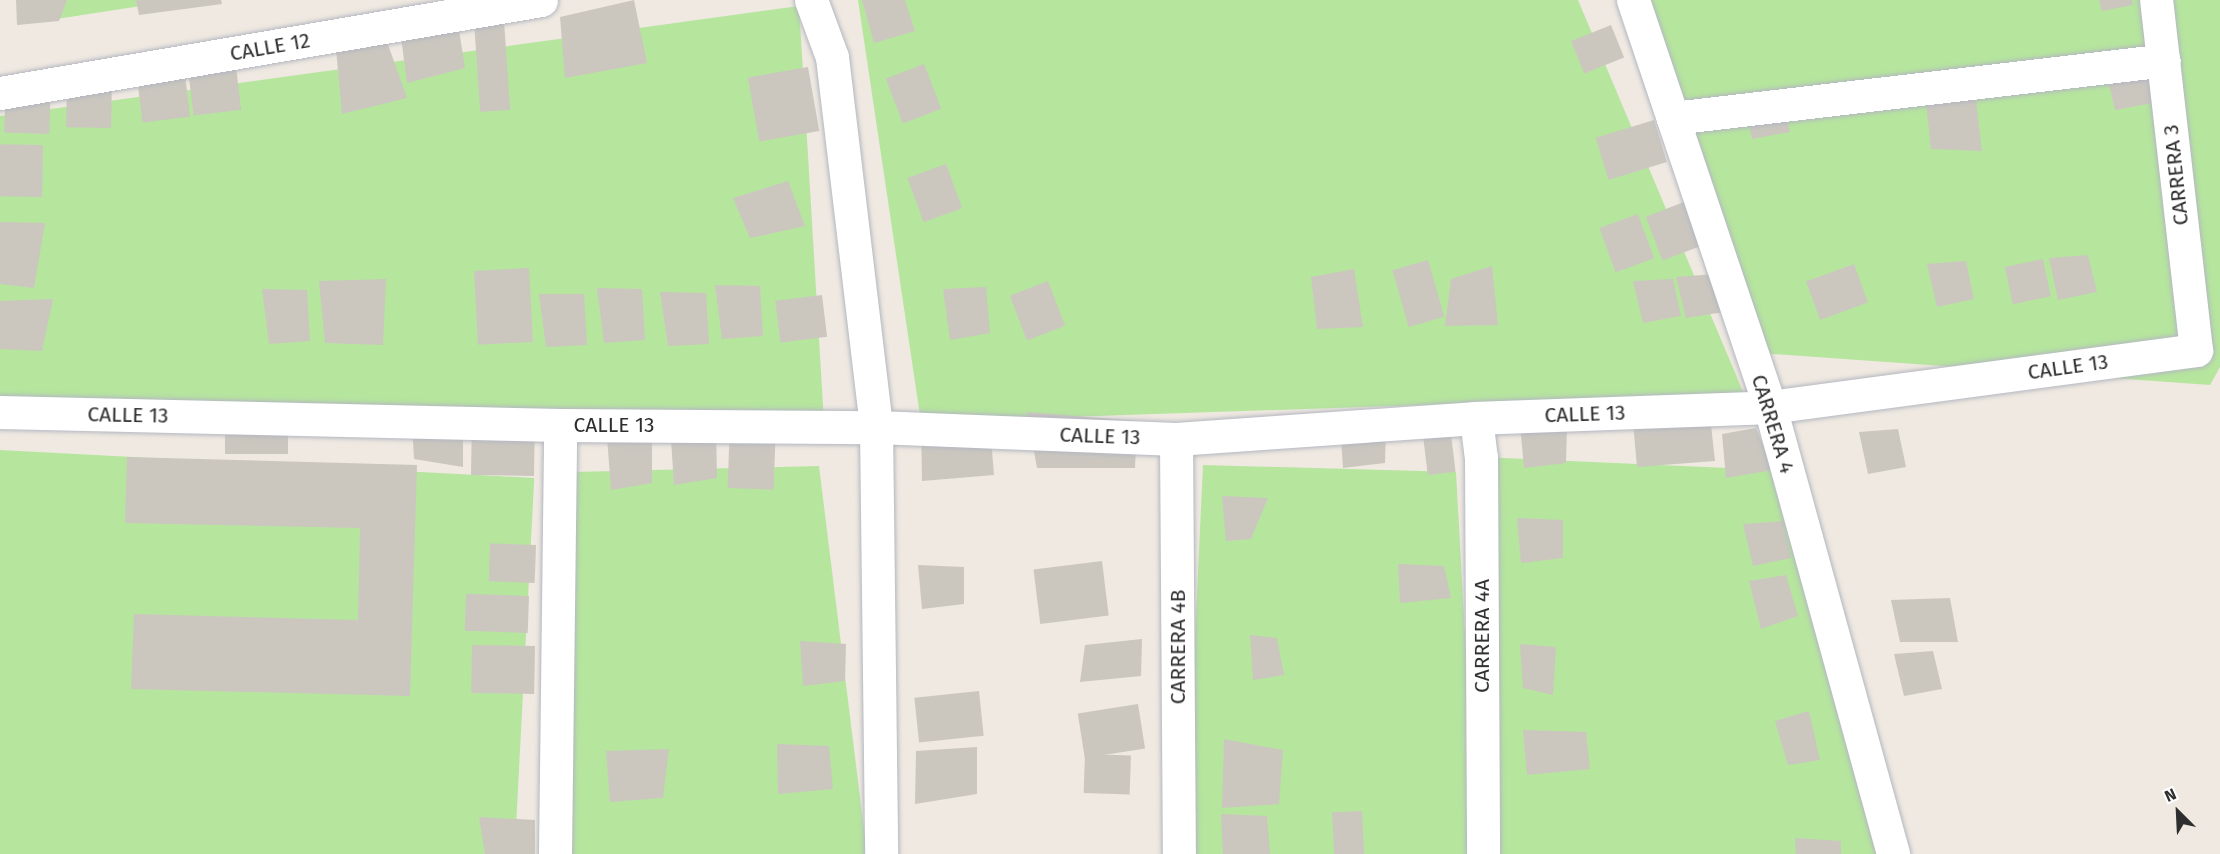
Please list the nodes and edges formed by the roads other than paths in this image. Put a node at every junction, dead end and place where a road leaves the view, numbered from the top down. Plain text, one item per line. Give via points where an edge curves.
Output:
1 (541, 0) edge
2 (811, 0) edge
3 (1633, 0) edge
4 (2156, 0) edge
5 (2164, 60) junction
6 (0, 93) edge
7 (1673, 118) junction
8 (2196, 350) joint
9 (1770, 407) junction
10 (0, 412) edge
11 (1476, 418) junction
12 (560, 425) junction
13 (876, 427) junction
14 (1176, 439) junction
15 (555, 854) edge
16 (881, 854) edge
17 (1179, 854) edge
18 (1483, 854) edge
19 (1893, 854) edge

1 - 6 street, CALLE 12
2 - 13 street via 832,57
3 - 7 street, CARRERA 4
4 - 5 street, CARRERA 3
5 - 7 street
5 - 8 street, CARRERA 3
7 - 9 street, CARRERA 4
8 - 9 street, CALLE 13
9 - 11 street, CALLE 13
9 - 19 street, CARRERA 4
10 - 12 street, CALLE 13
11 - 14 street, CALLE 13
11 - 18 street, CARRERA 4A via 1481,456
12 - 13 street, CALLE 13
12 - 15 street
13 - 14 street, CALLE 13
13 - 16 street
14 - 17 street, CARRERA 4B

